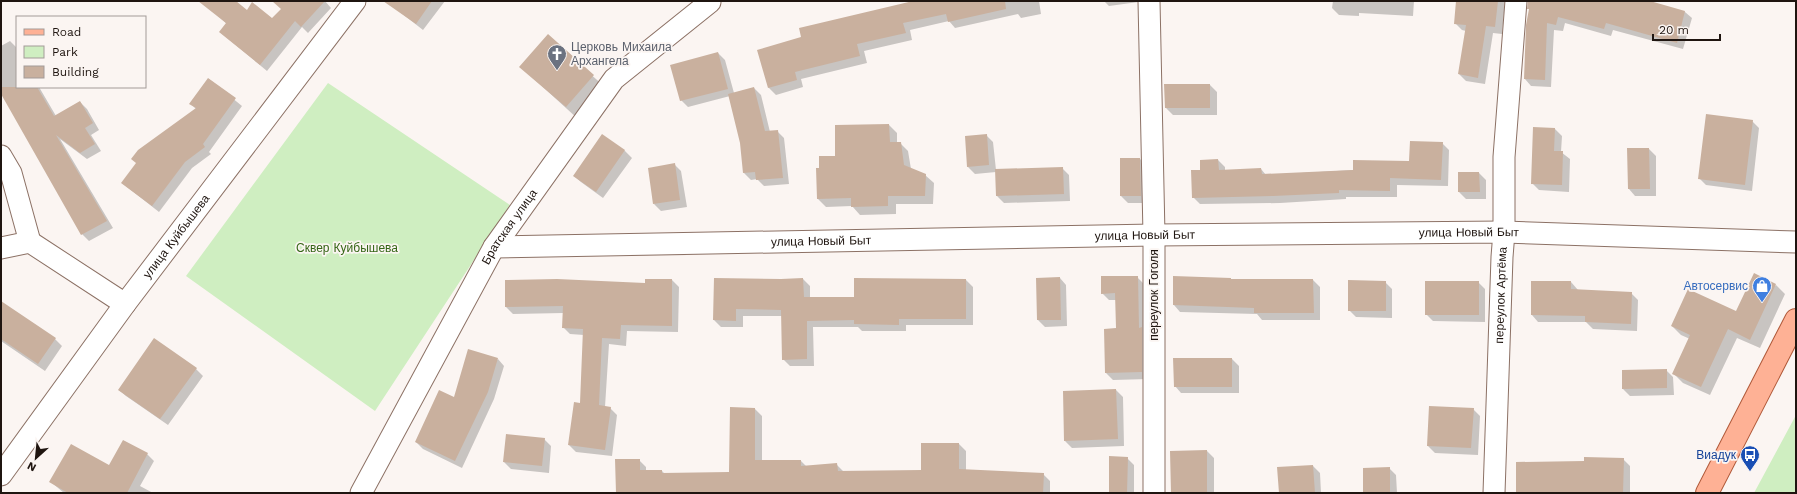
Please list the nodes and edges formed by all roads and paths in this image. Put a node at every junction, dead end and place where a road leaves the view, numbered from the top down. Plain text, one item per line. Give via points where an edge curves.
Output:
1 (355, 1) edge
2 (711, 1) edge
3 (1149, 1) edge
4 (1516, 1) edge
5 (1, 156) edge
6 (1504, 232) junction
7 (1154, 235) junction
8 (30, 242) junction
9 (1796, 242) edge
10 (494, 247) junction
11 (1, 248) edge
12 (125, 304) junction
13 (1796, 320) edge
14 (1, 475) edge
15 (361, 493) edge
16 (1154, 493) edge
17 (1494, 493) edge
18 (1707, 493) edge

1 - 12 street, улица Куйбышева
2 - 10 street, Братская улица via 614,79
3 - 7 street, переулок Гоголя
4 - 6 street, переулок Артёма via 1504,157
5 - 8 street via 11,173
6 - 7 street, улица Новый Быт
6 - 9 street, улица Новый Быт
6 - 17 street, переулок Артёма
7 - 10 street, улица Новый Быт
7 - 16 street, переулок Гоголя
8 - 11 street
8 - 12 street
10 - 15 street, Братская улица
12 - 14 street, улица Куйбышева
13 - 18 main road

